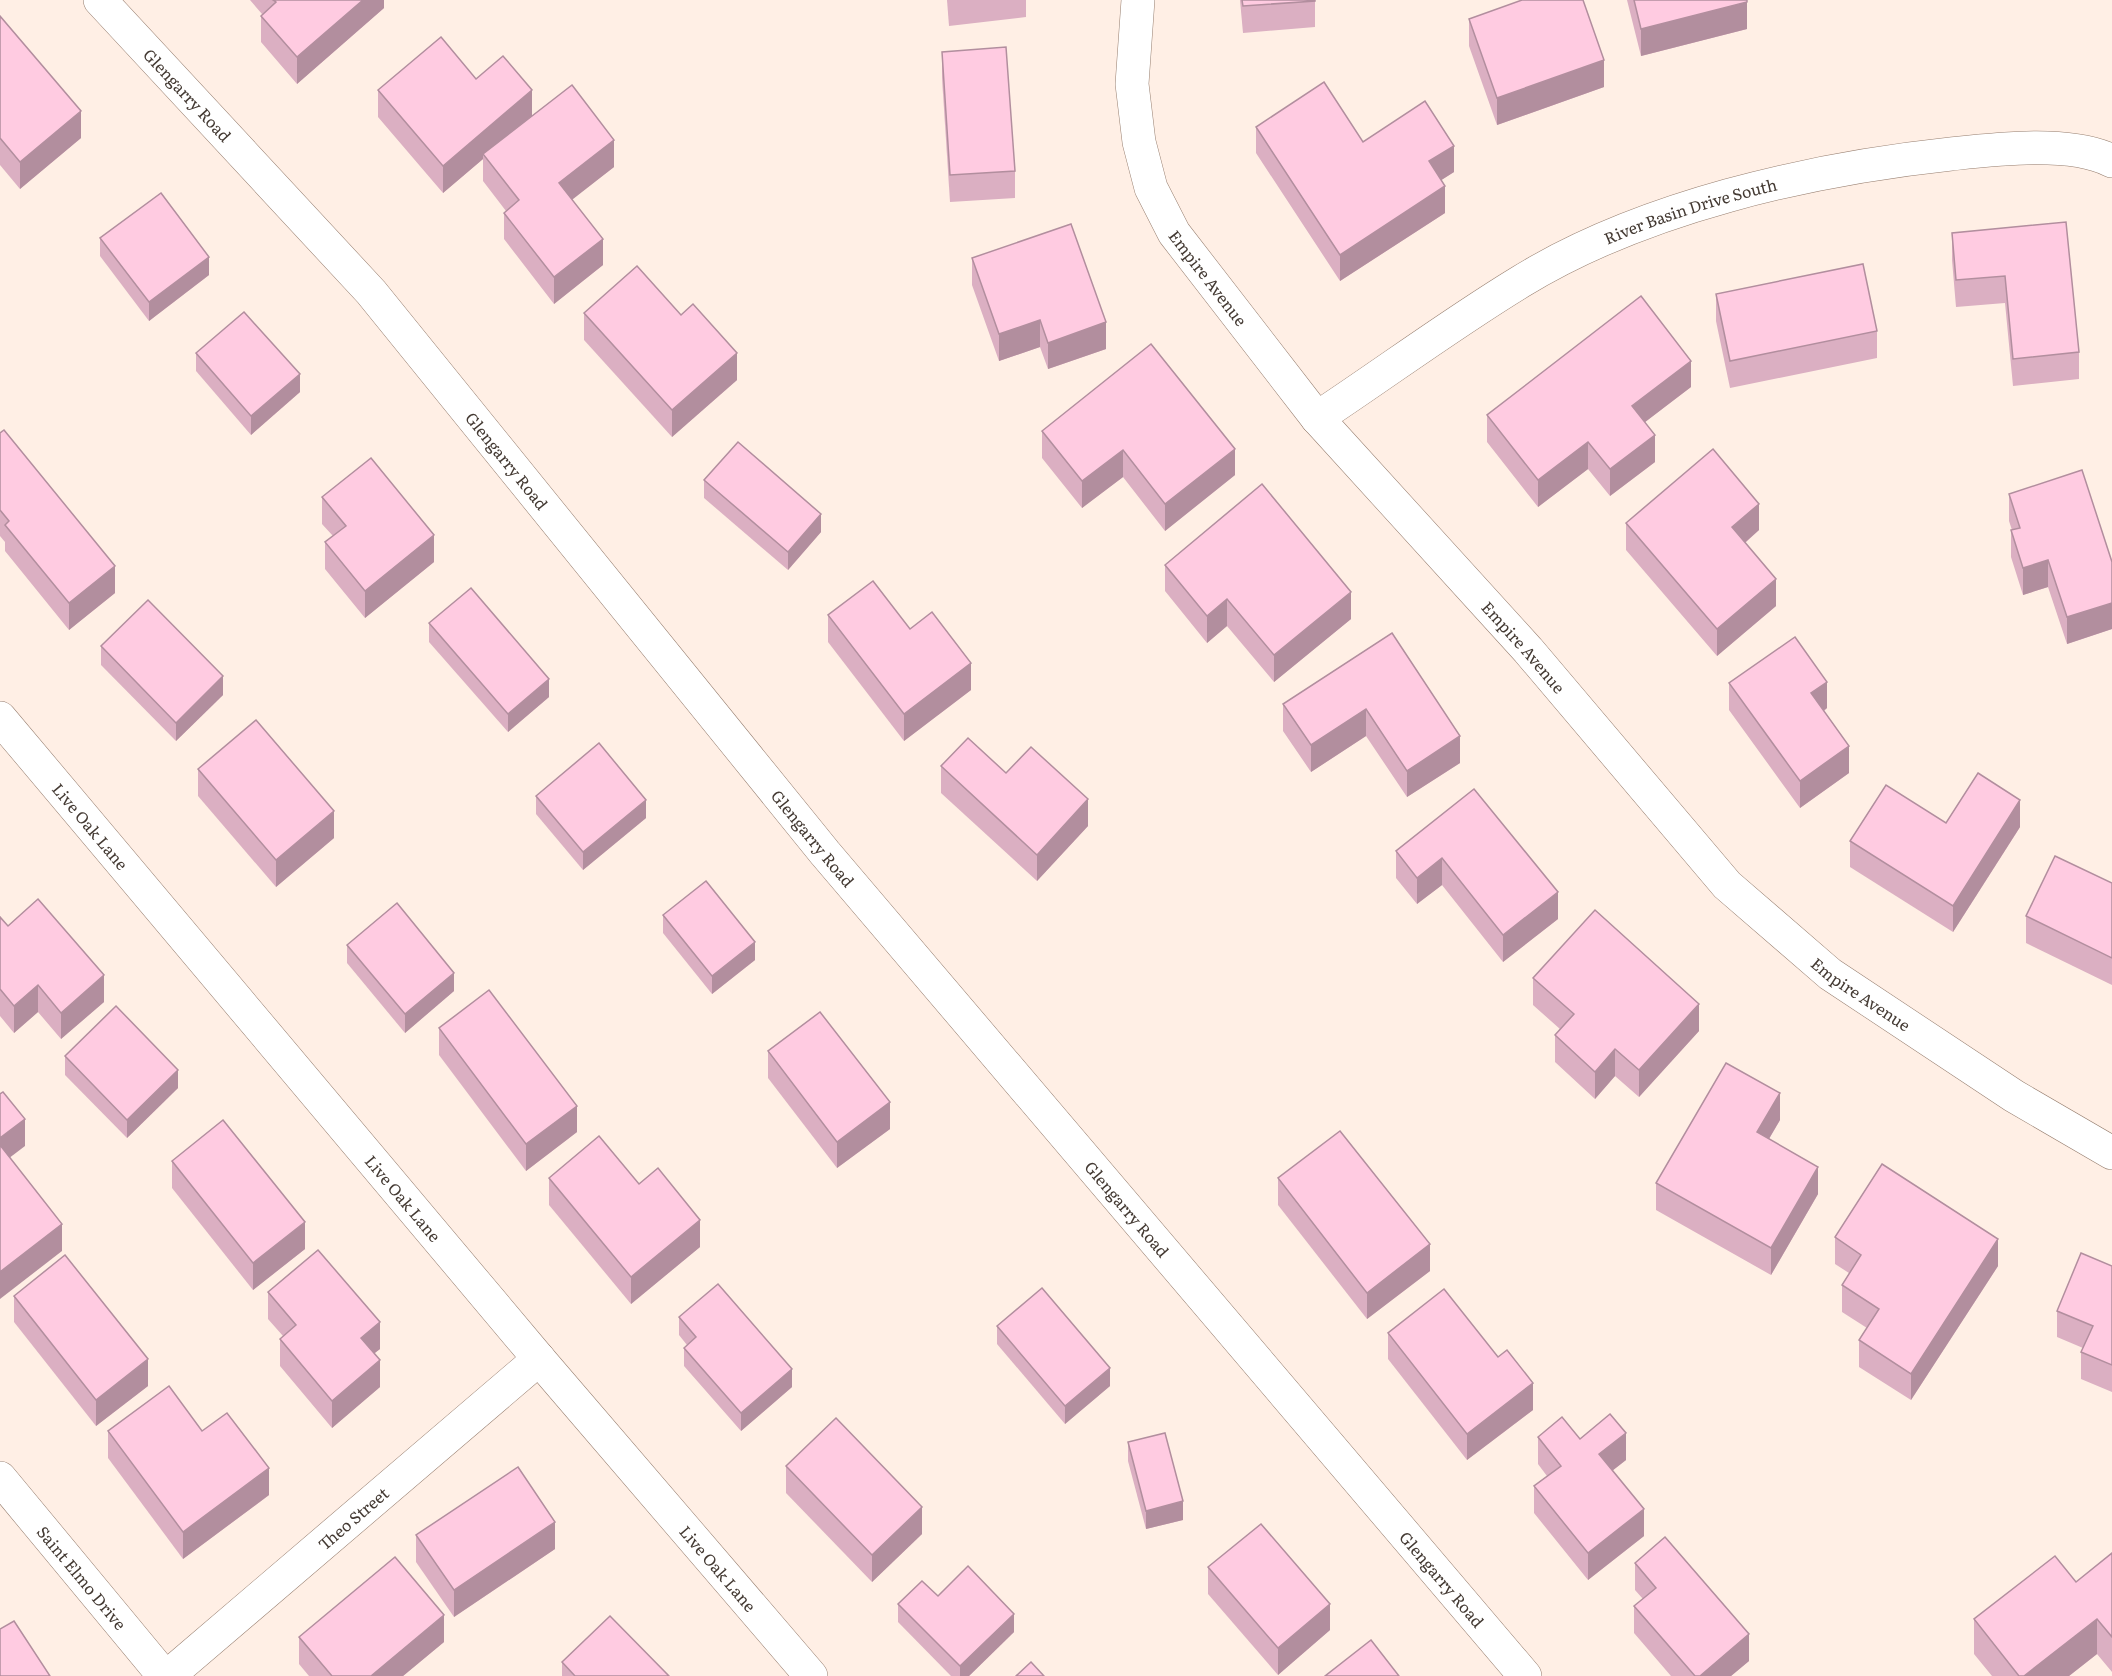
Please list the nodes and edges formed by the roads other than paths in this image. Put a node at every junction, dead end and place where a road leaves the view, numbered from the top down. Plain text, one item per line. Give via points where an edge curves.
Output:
1 (100, 0) edge
2 (1138, 0) edge
3 (2112, 161) edge
4 (1317, 418) junction
5 (0, 718) edge
6 (2112, 1153) edge
7 (539, 1359) junction
8 (0, 1478) edge
9 (166, 1676) edge
10 (811, 1676) edge
11 (1525, 1676) edge

1 - 11 street, Glengarry Road via 371,292 825,853
2 - 4 street, Empire Avenue via 1132,84 1139,142 1151,188 1174,233
3 - 4 street, River Basin Drive South via 2098,154 2020,147 1907,159 1803,178 1715,200 1613,235 1521,281
4 - 6 street, Empire Avenue via 1528,650 1727,885 1830,974 2014,1096
5 - 7 street, Live Oak Lane
7 - 9 street, Theo Street
7 - 10 street, Live Oak Lane
8 - 9 street, Saint Elmo Drive

